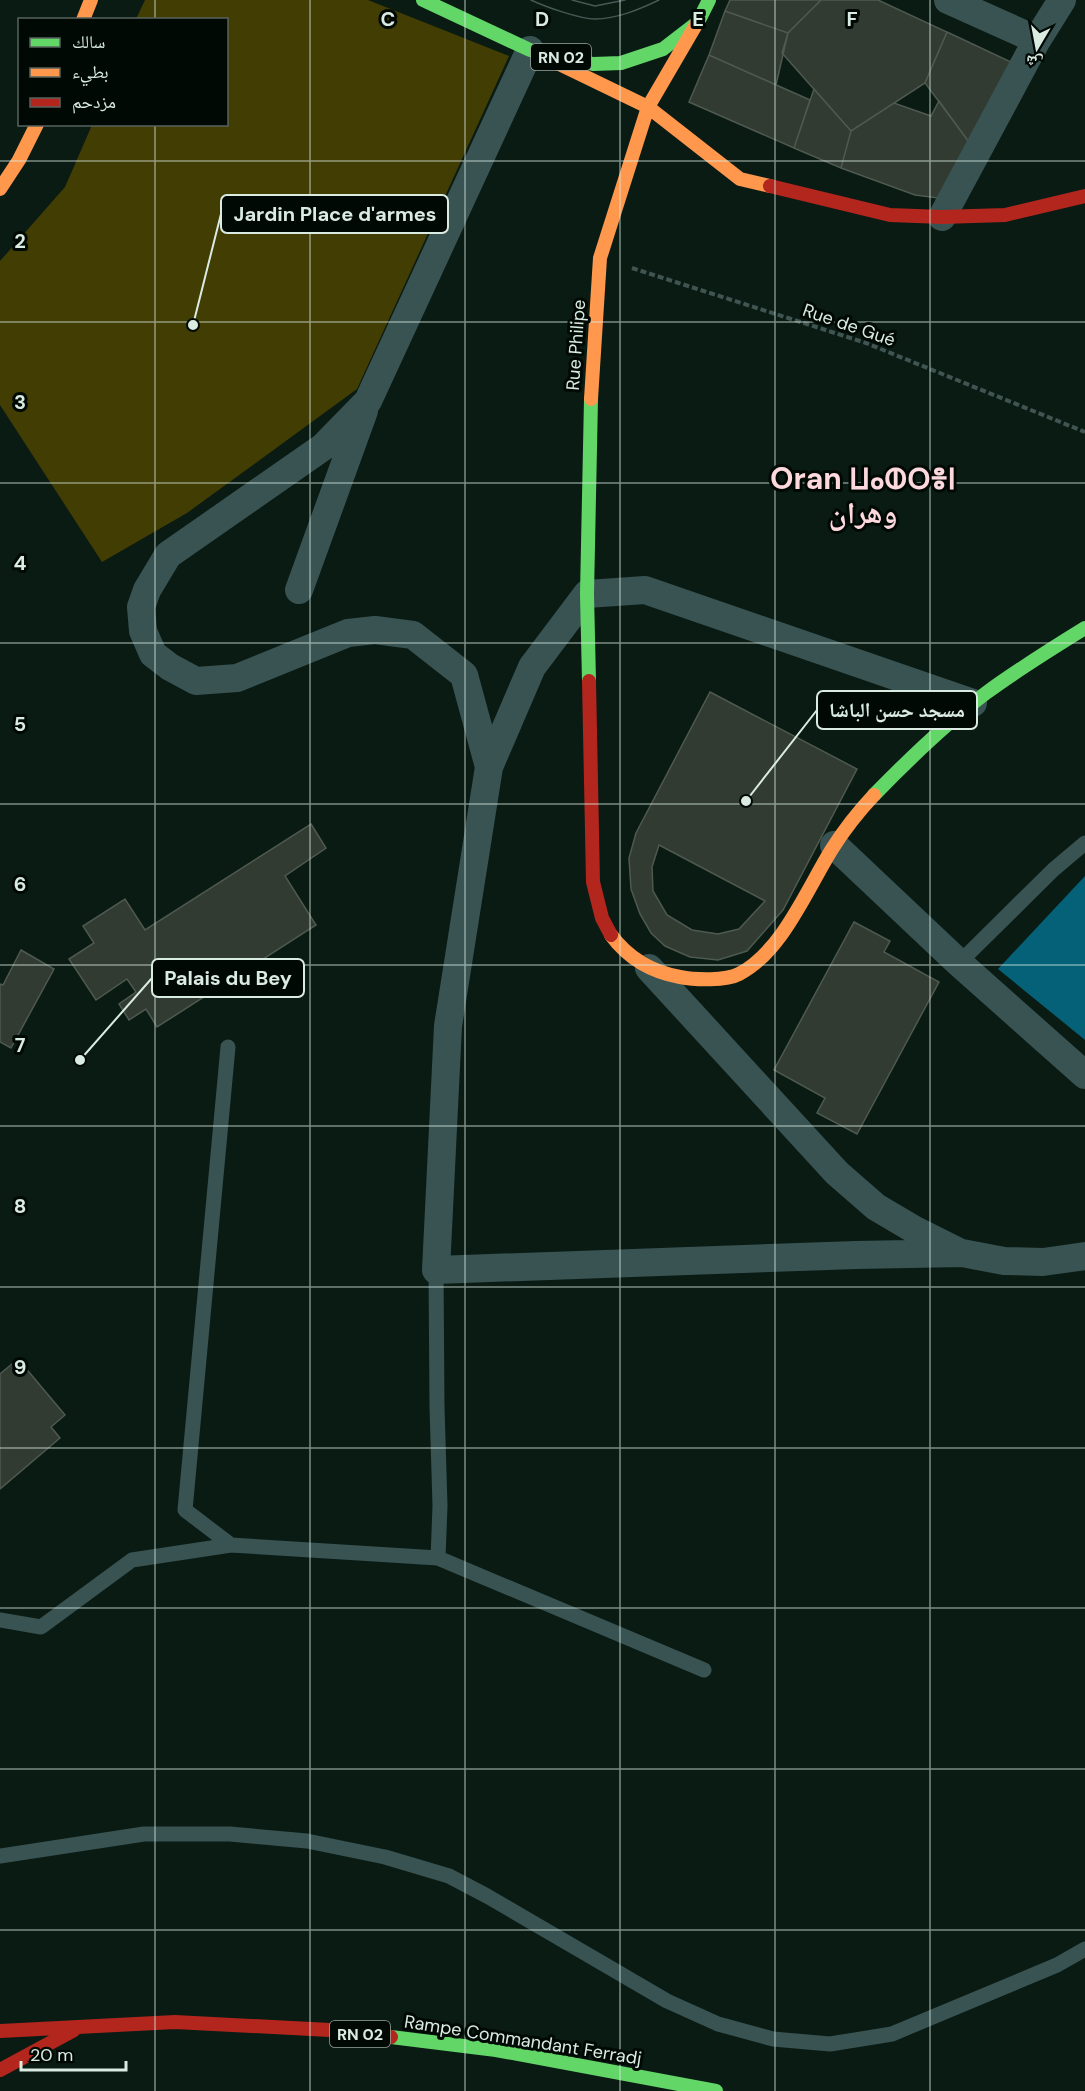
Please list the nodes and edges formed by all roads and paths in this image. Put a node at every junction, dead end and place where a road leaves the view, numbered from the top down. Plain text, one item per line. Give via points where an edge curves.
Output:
1 (91, 0) edge
2 (423, 0) edge
3 (709, 0) edge
4 (948, 0) edge
5 (1062, 0) edge
6 (84, 18) edge
7 (698, 22) junction
8 (1037, 40) junction
9 (530, 50) junction
10 (648, 107) junction
11 (36, 126) edge
12 (0, 189) edge
13 (1085, 196) edge
14 (942, 217) junction
15 (600, 258) junction
16 (368, 401) junction
17 (1085, 432) edge
18 (299, 590) dead end
19 (587, 594) junction
20 (1085, 628) edge
21 (973, 703) junction
22 (489, 767) junction
23 (1085, 843) edge
24 (834, 845) junction
25 (959, 963) junction
26 (649, 968) junction
27 (228, 1047) dead end
28 (1085, 1075) edge
29 (962, 1253) junction
30 (1085, 1256) edge
31 (436, 1270) junction
32 (231, 1545) junction
33 (438, 1558) junction
34 (0, 1620) edge
35 (704, 1671) dead end
36 (0, 1856) edge
37 (1085, 1949) edge
38 (80, 2026) junction
39 (0, 2031) edge
40 (0, 2070) edge
41 (716, 2091) edge

1 - 6 main road
2 - 9 main road, RN 02
3 - 7 main road, RN 02
4 - 8 street
5 - 8 street
7 - 9 main road, RN 02 via 663,49 621,63 593,64
7 - 10 main road, Rue Philipe
8 - 14 street
9 - 10 main road
9 - 16 street
10 - 14 main road via 740,179 890,215
10 - 15 main road, Rue Philipe
11 - 12 main road
13 - 14 main road via 1005,215
15 - 17 path, Rue de Gué via 866,343
15 - 19 main road, Rue Philipe via 590,410
16 - 18 street
16 - 22 street via 323,447 168,555 141,607 143,631 153,654 196,681 237,678 348,633 375,630 413,635 464,675
19 - 21 street via 645,590
19 - 22 street via 532,667
19 - 26 main road, Rue Philipe via 593,882 606,928 622,949
20 - 21 main road, Rue Philipe
21 - 24 main road, Rue Philipe via 871,798
22 - 31 street via 448,1026
23 - 25 lane
24 - 25 street
24 - 26 main road, Rue Philipe via 783,930 760,958 738,975 679,979
25 - 28 street
26 - 29 street via 837,1173 876,1206
27 - 32 lane via 185,1510
29 - 30 street via 1004,1262
29 - 31 street
31 - 33 lane via 441,1506
32 - 33 lane
32 - 34 lane via 132,1560 41,1627
33 - 35 lane
36 - 37 lane via 155,1834 230,1834 307,1841 385,1857 449,1876 667,2001 718,2024 773,2039 830,2044 892,2034 1057,1965
38 - 39 main road, Rampe Commandant Ferradj / RN 02
38 - 40 main road
38 - 41 main road, Rampe Commandant Ferradj / RN 02 via 175,2022 330,2030 496,2050

